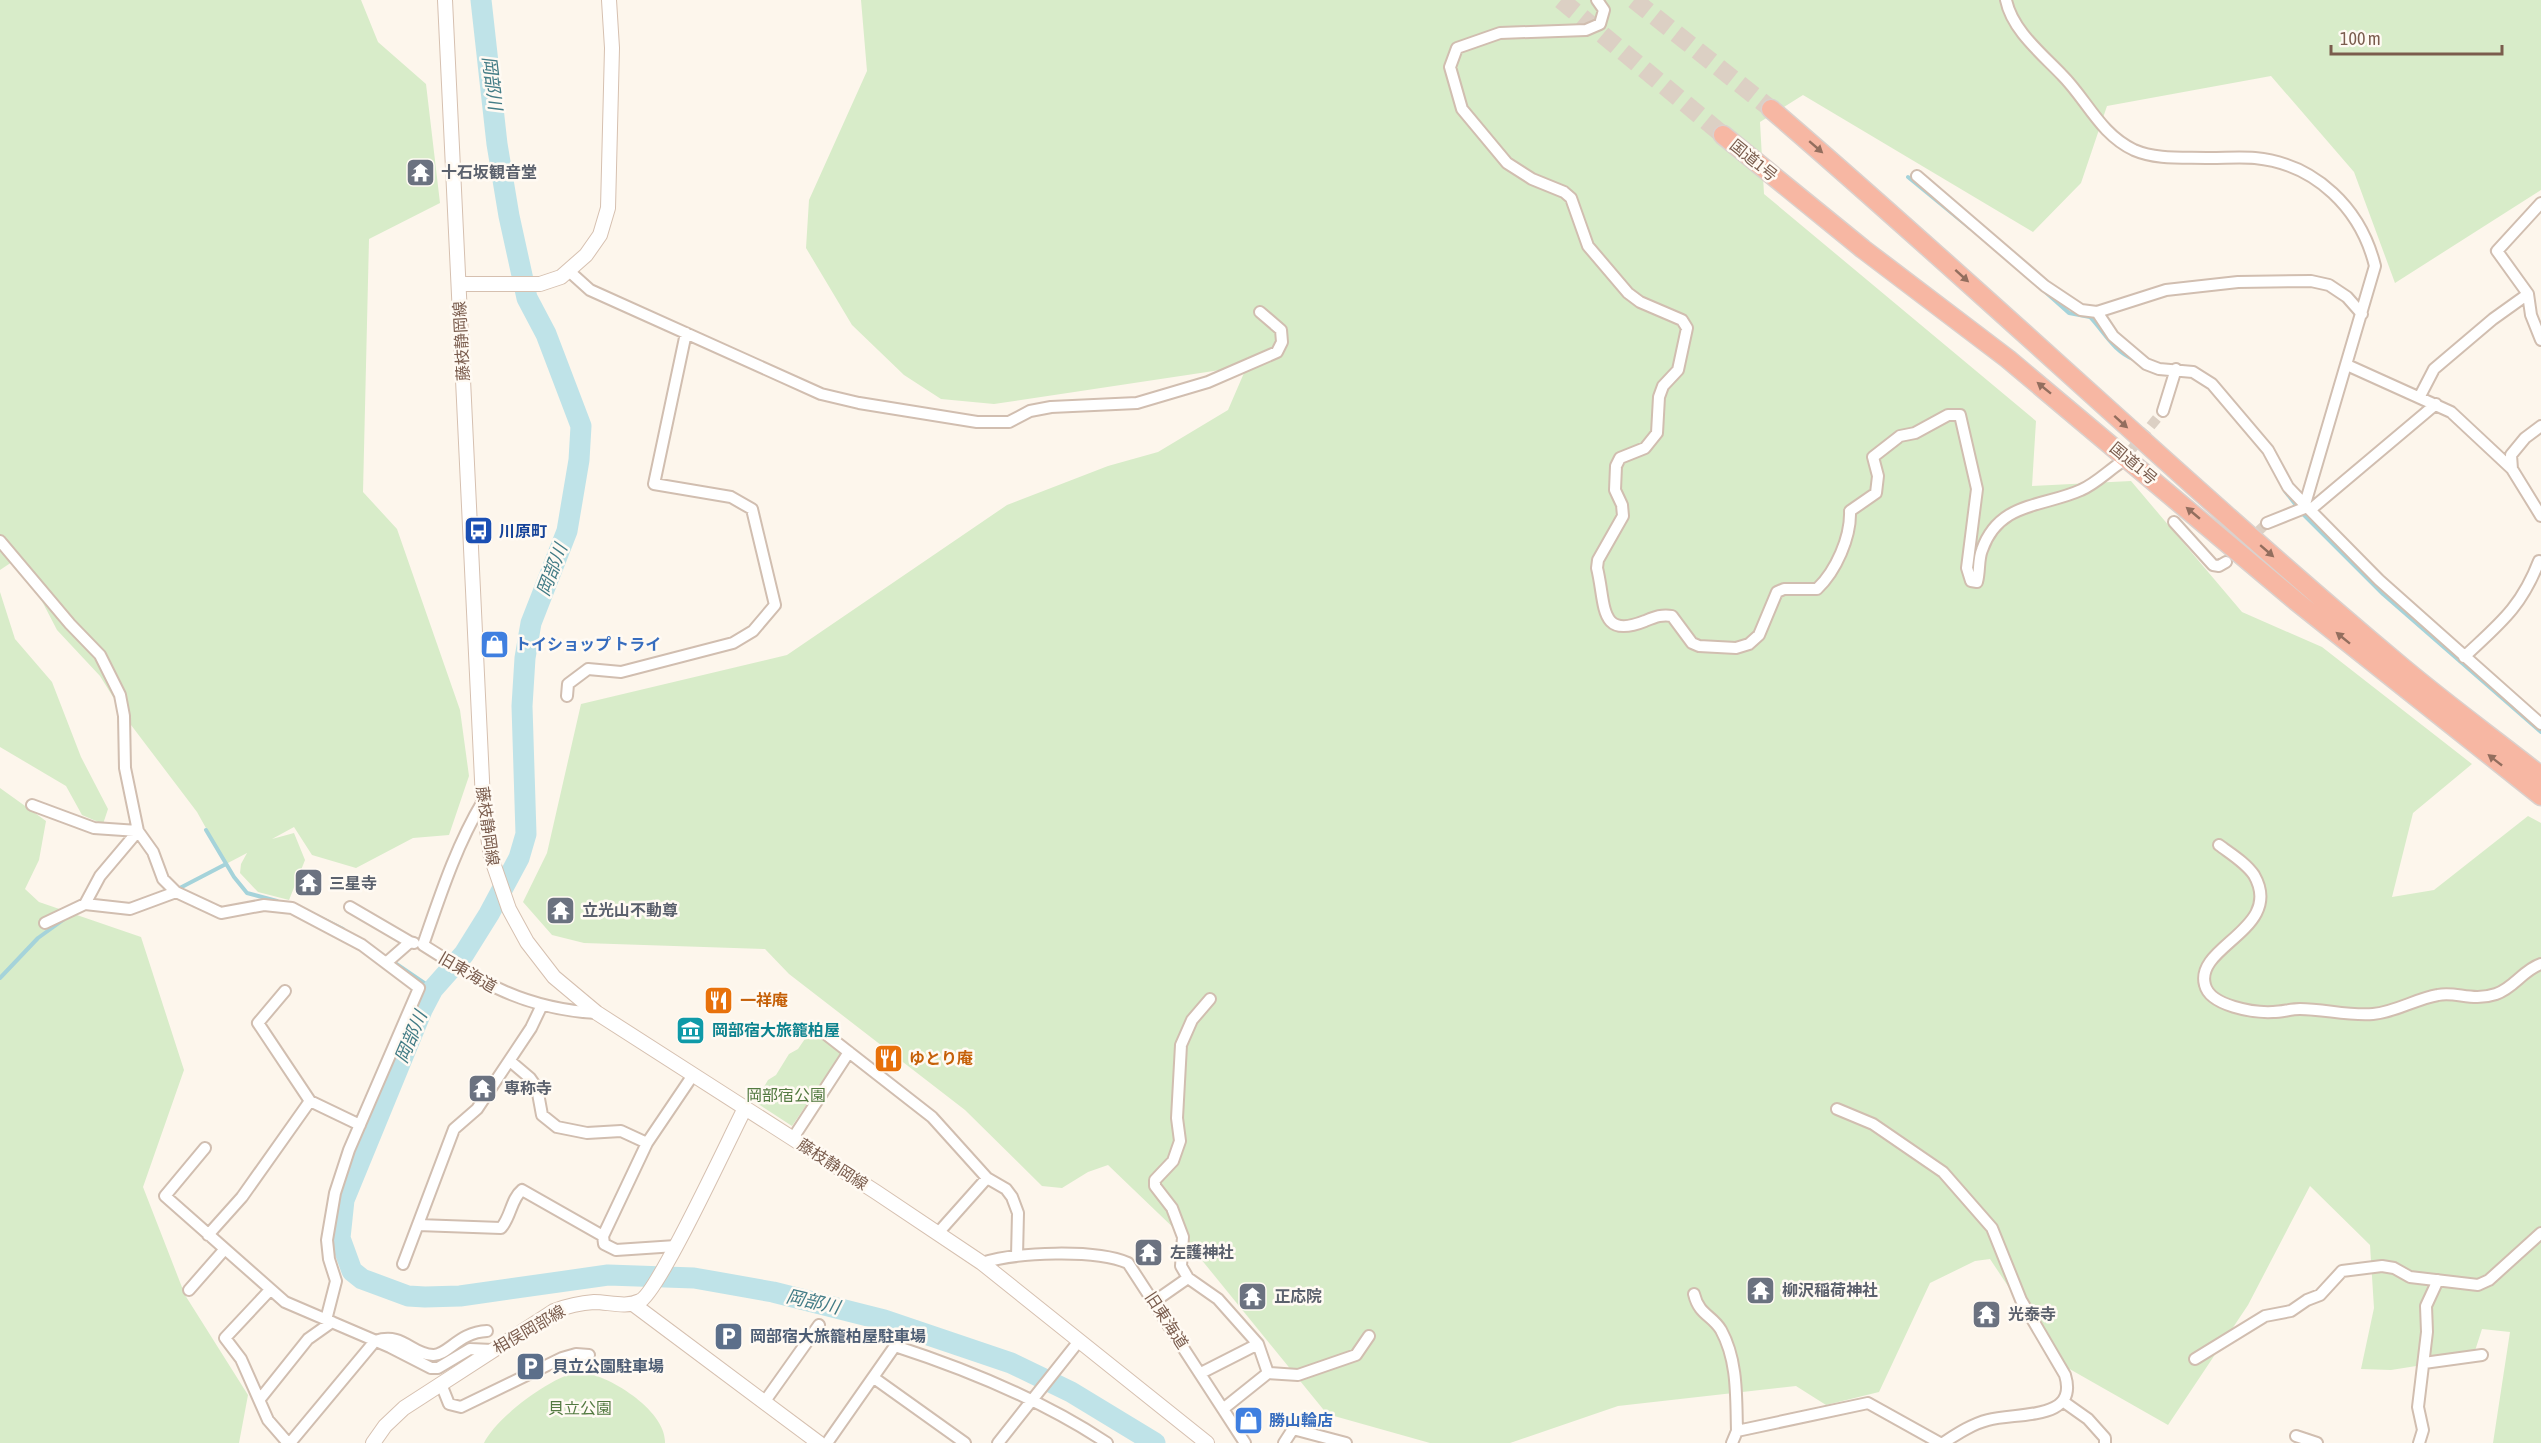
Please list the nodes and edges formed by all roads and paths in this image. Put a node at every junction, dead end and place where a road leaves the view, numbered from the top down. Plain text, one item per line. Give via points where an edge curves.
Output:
1 (445, 0) edge
2 (609, 0) edge
3 (1597, 0) edge
4 (2006, 0) edge
5 (1771, 109) tunnel mouth
6 (1723, 135) tunnel mouth
7 (1917, 176) dead end
8 (2541, 203) edge
9 (570, 272) junction
10 (459, 284) junction
11 (2528, 294) junction
12 (1260, 312) dead end
13 (2097, 312) junction
14 (2362, 314) junction
15 (686, 333) junction
16 (2541, 340) edge
17 (2347, 365) junction
18 (2176, 369) junction
19 (2420, 396) junction
20 (2436, 404) junction
21 (2163, 411) tunnel mouth
22 (2541, 426) edge
23 (2120, 463) tunnel mouth
24 (2512, 469) junction
25 (2308, 507) junction
26 (2541, 516) edge
27 (2174, 522) dead end
28 (2267, 523) tunnel mouth
29 (0, 542) edge
30 (2539, 561) dead end
31 (2226, 562) dead end
32 (2464, 657) junction
33 (567, 696) dead end
34 (2541, 724) edge
35 (2541, 776) edge
36 (2541, 796) edge
37 (483, 801) junction
38 (32, 805) dead end
39 (138, 831) junction
40 (2219, 845) dead end
41 (176, 892) junction
42 (85, 904) junction
43 (350, 907) dead end
44 (45, 922) dead end
45 (410, 942) junction
46 (423, 945) junction
47 (386, 963) junction
48 (2541, 964) edge
49 (285, 991) dead end
50 (1210, 999) dead end
51 (542, 1005) junction
52 (597, 1013) junction
53 (818, 1028) dead end
54 (849, 1052) junction
55 (510, 1060) junction
56 (693, 1075) junction
57 (310, 1101) junction
58 (745, 1108) junction
59 (1837, 1109) dead end
60 (360, 1125) junction
61 (793, 1138) junction
62 (647, 1143) junction
63 (206, 1148) dead end
64 (987, 1178) junction
65 (418, 1225) junction
66 (938, 1233) junction
67 (2541, 1233) edge
68 (208, 1235) junction
69 (603, 1236) junction
70 (676, 1246) junction
71 (225, 1250) junction
72 (1017, 1256) junction
73 (982, 1263) junction
74 (403, 1264) dead end
75 (1188, 1278) junction
76 (2438, 1280) junction
77 (189, 1290) dead end
78 (269, 1291) junction
79 (1694, 1294) dead end
80 (1155, 1301) junction
81 (633, 1304) junction
82 (329, 1321) junction
83 (819, 1325) dead end
84 (488, 1331) dead end
85 (1369, 1336) dead end
86 (375, 1341) junction
87 (1079, 1341) junction
88 (1258, 1344) junction
89 (492, 1350) junction
90 (589, 1355) dead end
91 (2482, 1355) dead end
92 (2195, 1359) dead end
93 (2424, 1363) junction
94 (1201, 1373) junction
95 (1268, 1373) junction
96 (874, 1378) junction
97 (441, 1384) junction
98 (260, 1399) junction
99 (765, 1401) junction
100 (1030, 1401) junction
101 (2064, 1402) junction
102 (1223, 1409) junction
103 (1737, 1431) junction
104 (2296, 1436) dead end
105 (289, 1443) edge
106 (373, 1443) edge
107 (819, 1443) edge
108 (827, 1443) edge
109 (965, 1443) edge
110 (998, 1443) edge
111 (1107, 1443) edge
112 (1207, 1443) edge
113 (1245, 1443) edge
114 (1284, 1443) edge
115 (1346, 1443) edge
116 (1732, 1443) edge
117 (1941, 1443) edge
118 (2105, 1443) edge
119 (2318, 1443) edge
120 (2419, 1443) edge

1 - 10 main road, 藤枝静岡線
2 - 9 main road via 612,48 608,208 600,236
3 - 23 street via 1605,10 1600,24 1586,30 1500,33 1457,48 1450,67 1462,109 1507,163 1571,198 1588,246 1628,293 1682,321 1686,328 1678,370 1663,386 1659,397 1657,433 1645,448 1620,459 1616,466 1615,490 1623,516 1597,568 1611,623 1627,628 1664,614 1672,616 1692,643 1699,646 1736,648 1749,644 1762,629 1777,592 1817,589 1826,581 1851,529 1850,511 1876,494 1878,476 1873,457 1900,436 1915,434 1954,413 1960,416 1977,489 1966,568 1971,581 1977,582 1981,551 1988,538 2011,513 2082,490
4 - 14 street via 2008,10 2028,40 2082,96 2097,122 2131,149 2152,157 2256,158 2315,178 2336,195 2355,216 2370,244 2375,266
5 -> 35 highway, 国道1号 via 1915,233 2258,543 2398,663
36 -> 6 highway, 国道1号 via 2296,601 2008,359 1863,249
7 - 13 street via 2052,292 2080,310
8 - 11 street via 2497,251
9 - 10 main road via 540,284
9 - 15 street via 590,290
10 - 37 main road, 藤枝静岡線
11 - 16 street
11 - 19 street via 2434,369
12 - 15 street via 1281,330 1282,342 1277,352 1208,382 1137,403 1051,407 1030,411 1009,422 977,422 821,394
13 - 14 street via 2166,290 2238,282 2312,281 2329,285
13 - 18 street via 2113,336 2146,364
14 - 17 street
15 - 33 street via 654,484 731,497 752,509 775,605 753,632 733,643 621,672 588,669 568,684
17 - 19 street
17 - 25 street
18 - 21 street
18 - 25 street via 2193,372 2212,384 2268,450 2288,487
19 - 20 street
20 - 24 street via 2451,411
20 - 25 street
22 - 24 street via 2511,455
24 - 26 street
25 - 28 street
25 - 32 street via 2379,580
27 - 31 street via 2212,565
29 - 39 street via 100,655 120,695 125,768
30 - 32 street via 2514,610
32 - 34 street
37 - 46 street, 旧東海道 via 454,859
37 - 52 main road, 藤枝静岡線 via 495,871 509,909 540,961
38 - 39 street via 94,828
39 - 41 street via 153,852 161,876
39 - 42 street via 100,876
40 - 48 street via 2253,873 2259,887 2259,905 2252,920 2211,959 2204,973 2211,996 2225,1003 2271,1012 2300,1009 2373,1014 2397,1010 2439,994 2479,998 2498,993
41 - 42 street via 130,909
41 - 47 street via 221,913 264,905 292,908 362,945
42 - 44 street
43 - 45 street
45 - 46 street
45 - 47 street
46 - 51 street, 旧東海道 via 507,995
47 - 60 street via 418,988
49 - 57 street via 258,1023
50 - 75 street via 1192,1020 1180,1045 1180,1141 1173,1161 1155,1180 1183,1237 1181,1266
51 - 52 street, 旧東海道
51 - 55 street
52 - 56 main road, 藤枝静岡線
53 - 54 street
54 - 61 street
54 - 64 street via 932,1117
55 - 62 street via 537,1088 542,1115 548,1121 573,1131 621,1131
55 - 65 street via 477,1109 454,1129
56 - 58 main road, 藤枝静岡線
56 - 62 street
57 - 60 street
57 - 68 street via 242,1197
58 - 61 main road, 藤枝静岡線
58 - 70 main road
59 - 101 street via 1874,1124 1943,1172 1992,1228 2021,1300 2065,1375 2069,1388
60 - 82 street via 330,1215 329,1259 336,1281
61 - 66 main road, 藤枝静岡線
62 - 69 street
63 - 68 street via 165,1196
64 - 66 street
64 - 72 street via 1006,1189 1016,1204
65 - 69 street via 501,1228 522,1190
65 - 74 street
66 - 73 main road, 藤枝静岡線
67 - 76 street via 2488,1280 2478,1284
68 - 71 street
69 - 70 street via 604,1244 616,1250
70 - 81 main road via 650,1294
71 - 77 street
71 - 78 street
72 - 73 street, 旧東海道
72 - 80 street, 旧東海道 via 1112,1256 1134,1269
73 - 87 main road, 藤枝静岡線
75 - 80 street
75 - 88 street via 1218,1299
76 - 92 street via 2410,1277 2382,1266 2342,1271 2320,1295 2291,1311 2265,1316
76 - 93 street via 2426,1306
78 - 82 street
78 - 98 street via 225,1338 242,1359
79 - 103 street via 1697,1307 1720,1328 1728,1347 1735,1378
80 - 94 street, 旧東海道
81 - 89 main road, 相俣岡部線 via 572,1305 545,1316
81 - 99 main road
82 - 86 street
82 - 98 street via 308,1339
83 - 99 street
84 - 86 street via 466,1335 431,1356 394,1338
85 - 95 street via 1356,1355 1298,1375
86 - 89 street via 431,1368 438,1368 470,1349
86 - 105 street
87 - 100 street
87 - 112 main road, 藤枝静岡線
88 - 94 street
88 - 95 street
89 - 97 main road, 相俣岡部線
90 - 97 street via 561,1358 461,1407 449,1404
91 - 93 street
93 - 120 street via 2418,1407 2423,1430
94 - 102 street, 旧東海道
95 - 102 street
96 - 100 street via 895,1346 961,1368
96 - 108 street
96 - 109 street
97 - 106 main road, 相俣岡部線 via 404,1408
98 - 105 street via 268,1420
99 - 107 main road
100 - 110 street
100 - 111 street
101 - 117 street via 2057,1408 1976,1423
101 - 118 street via 2088,1419
102 - 113 street, 旧東海道
103 - 116 street
103 - 117 street via 1868,1403
104 - 119 street
114 - 115 street via 1293,1429

